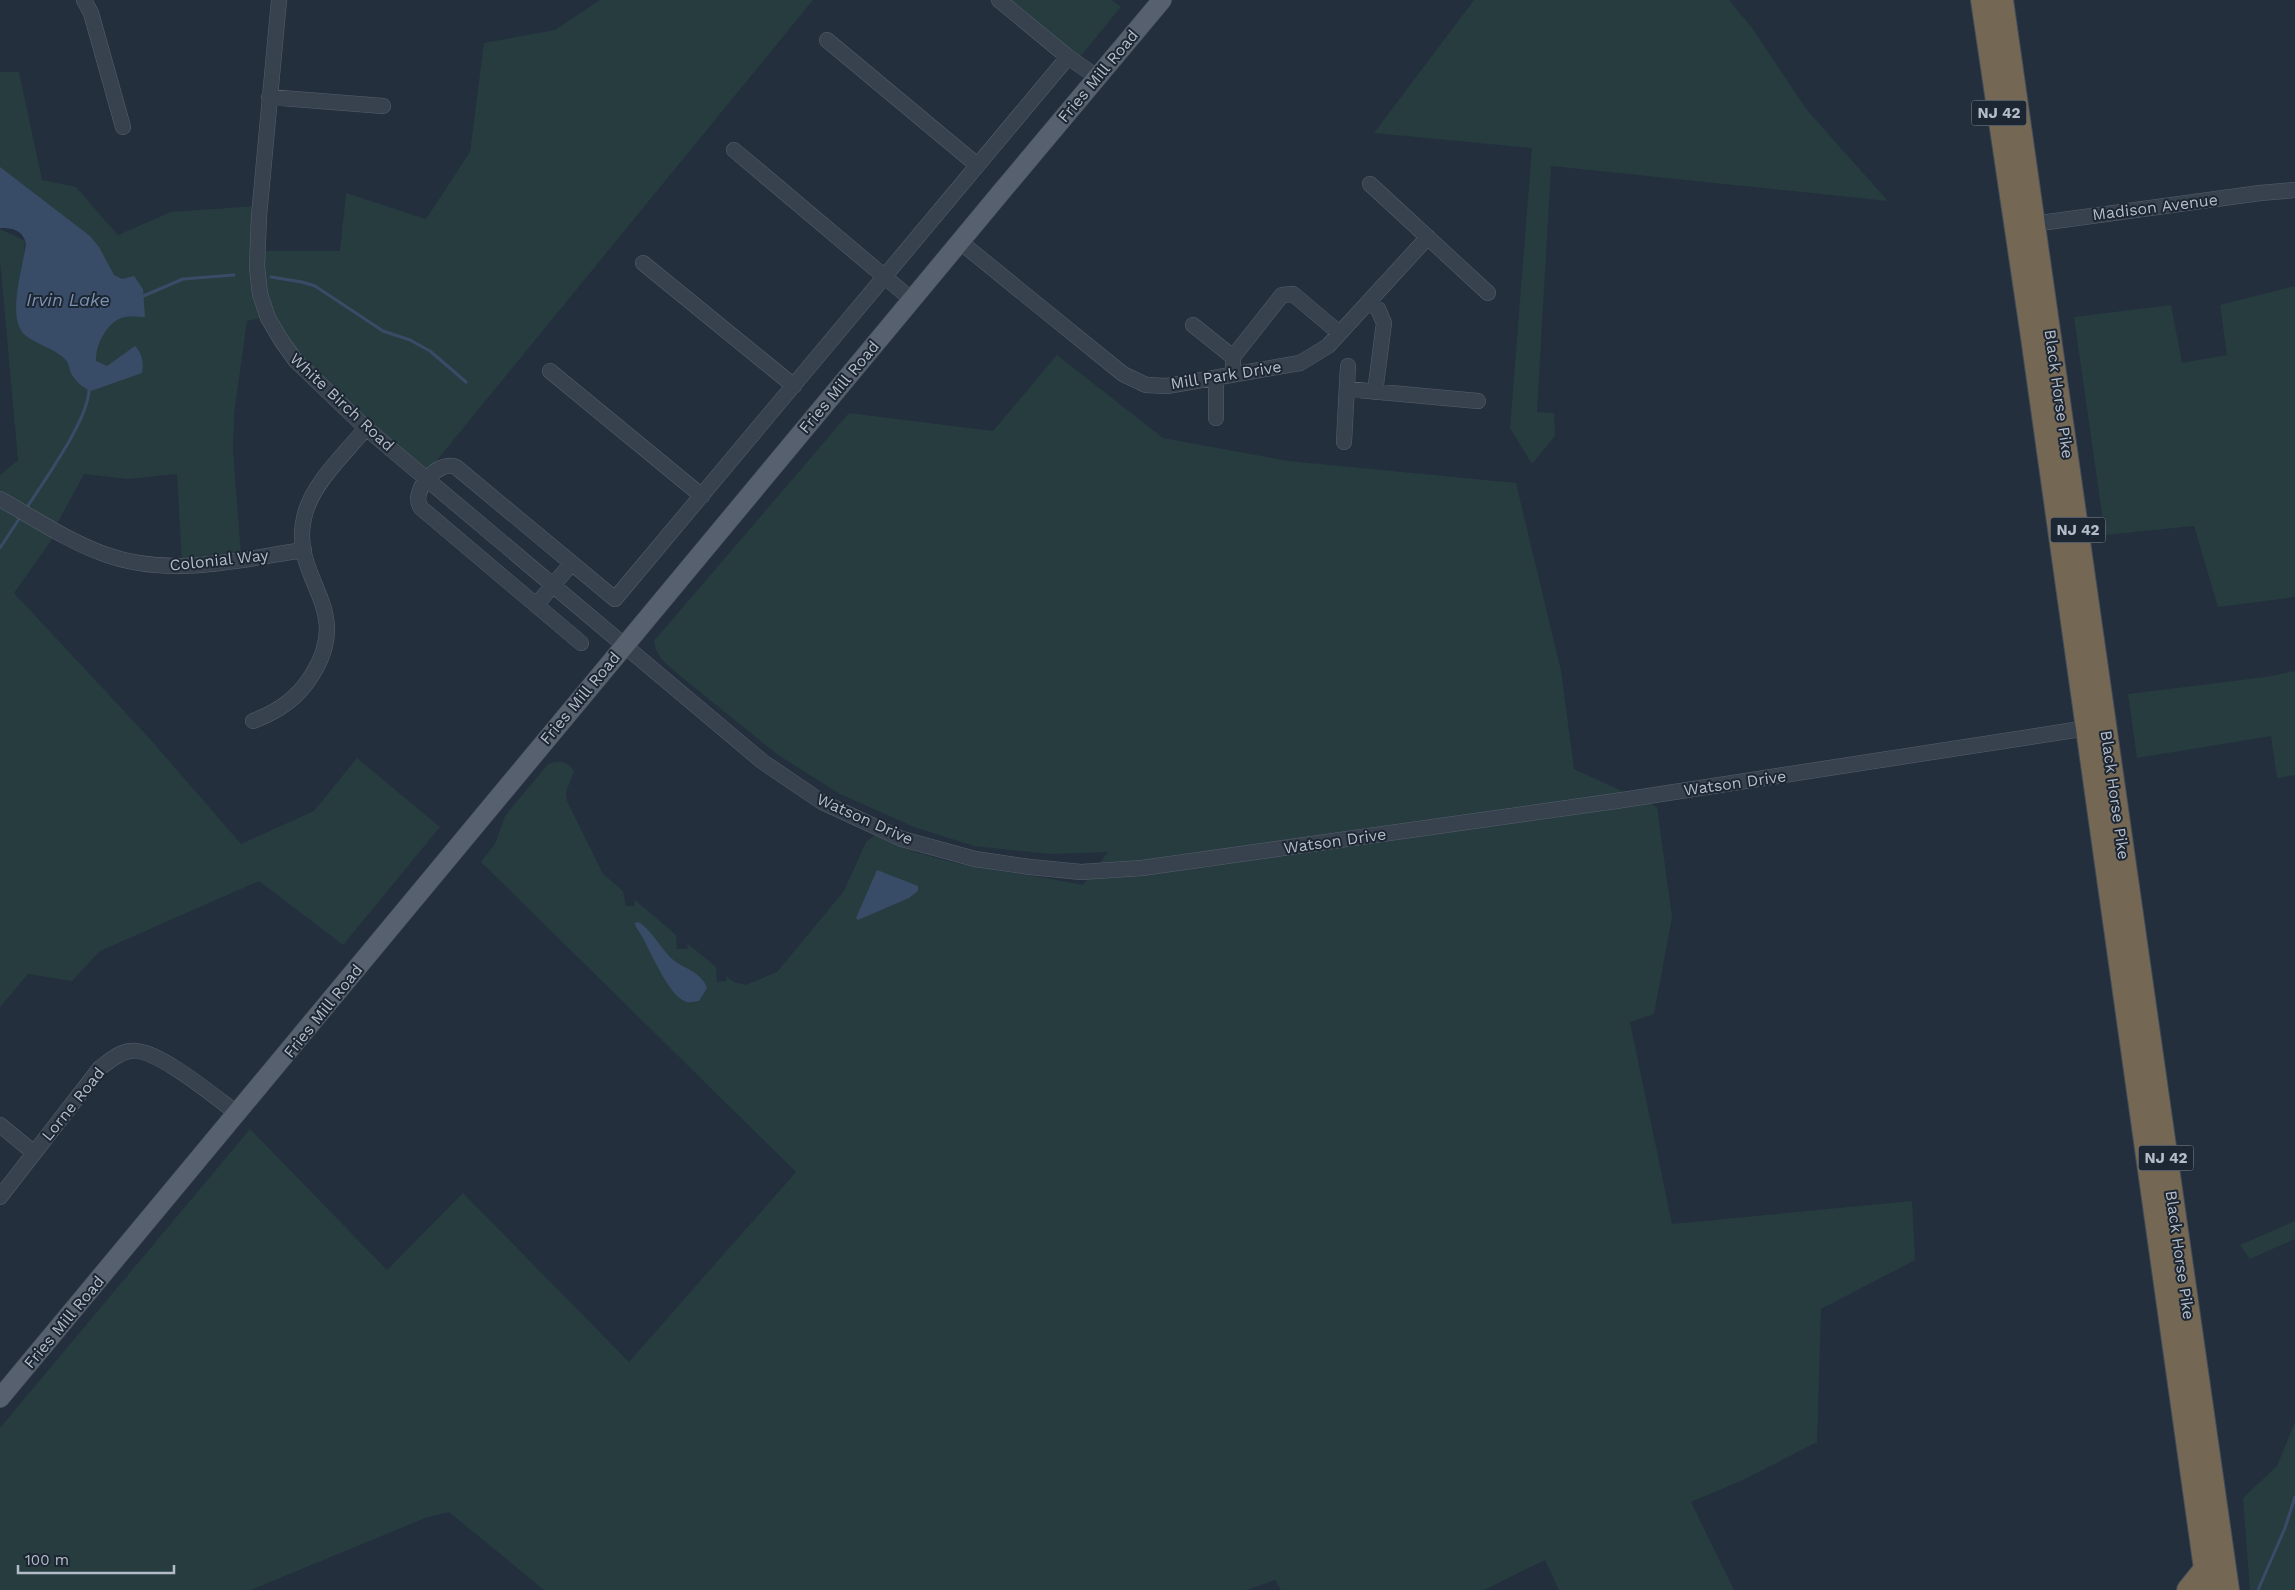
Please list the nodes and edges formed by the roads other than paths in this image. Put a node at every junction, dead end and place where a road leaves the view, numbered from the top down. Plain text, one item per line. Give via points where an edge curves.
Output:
1 (84, 0) edge
2 (279, 0) edge
3 (999, 0) edge
4 (1162, 0) edge
5 (1982, 0) edge
6 (2002, 0) edge
7 (827, 40) dead end
8 (1068, 57) junction
9 (1097, 77) junction
10 (269, 97) junction
11 (383, 106) dead end
12 (123, 127) dead end
13 (734, 150) dead end
14 (977, 165) junction
15 (1370, 184) dead end
16 (2295, 190) edge
17 (2025, 225) junction
18 (1428, 238) junction
19 (959, 241) junction
20 (644, 263) dead end
21 (885, 276) junction
22 (1488, 293) dead end
23 (911, 299) junction
24 (1368, 303) junction
25 (1193, 325) dead end
26 (1338, 332) junction
27 (1233, 357) junction
28 (1348, 366) dead end
29 (550, 371) dead end
30 (1233, 375) junction
31 (1216, 378) junction
32 (794, 386) junction
33 (1346, 389) junction
34 (1375, 392) junction
35 (1478, 401) dead end
36 (1216, 418) dead end
37 (366, 428) junction
38 (1344, 442) dead end
39 (428, 480) junction
40 (702, 496) junction
41 (0, 499) edge
42 (304, 550) junction
43 (572, 563) junction
44 (553, 585) junction
45 (536, 605) junction
46 (581, 643) dead end
47 (624, 645) junction
48 (253, 721) dead end
49 (2095, 726) junction
50 (238, 1114) junction
51 (0, 1125) edge
52 (34, 1152) junction
53 (2147, 1164) junction
54 (0, 1197) edge
55 (2176, 1225) junction
56 (0, 1398) edge
57 (2206, 1580) edge
58 (2188, 1590) edge
59 (2228, 1590) edge

1 - 12 street via 91,13
2 - 10 street, White Birch Road
3 - 8 street
4 - 9 main road, Fries Mill Road
5 - 17 highway, Black Horse Pike / NJ 42
6 - 17 highway, Black Horse Pike / NJ 42
7 - 14 street
8 - 9 street
8 - 14 street
9 - 19 main road, Fries Mill Road
10 - 11 street
10 - 37 street, White Birch Road via 258,237 260,294 268,318 288,351
13 - 21 street
14 - 21 street
15 - 18 street
16 - 17 street, Madison Avenue
17 - 49 highway, Black Horse Pike / NJ 42
18 - 22 street
18 - 24 street, Mill Park Drive
19 - 23 main road, Fries Mill Road
19 - 31 street, Mill Park Drive via 1123,374 1146,385 1167,386
20 - 32 street
21 - 23 street
21 - 32 street
23 - 47 main road, Fries Mill Road
24 - 26 street, Mill Park Drive
24 - 34 street via 1378,309 1384,324
25 - 27 street
26 - 27 street via 1293,294 1282,295
26 - 30 street, Mill Park Drive via 1328,346 1300,363
27 - 30 street
28 - 33 street
29 - 40 street
30 - 31 street, Mill Park Drive
31 - 36 street
32 - 40 street
33 - 34 street
33 - 38 street
34 - 35 street
37 - 39 street, White Birch Road
37 - 42 street via 322,481 311,500 302,527
39 - 43 street via 444,465 456,467
39 - 44 street, White Birch Road
39 - 45 street via 417,498 421,508
40 - 43 street via 615,599
41 - 42 street, Colonial Way via 98,552 120,560 155,566 194,567
42 - 48 street via 327,617 326,645 301,691 278,710
43 - 44 street
44 - 45 street
44 - 47 street, White Birch Road
45 - 46 street
47 - 49 street, Watson Drive via 763,762 822,802 902,839 975,859 1081,872 1142,868 1586,805
47 - 50 main road, Fries Mill Road
49 - 53 highway, Black Horse Pike / NJ 42
49 - 55 highway, Black Horse Pike / NJ 42
50 - 52 street, Lorne Road via 166,1061 146,1052 130,1050 100,1068
50 - 56 main road, Fries Mill Road
51 - 52 street
52 - 54 street, Lorne Road
53 - 55 highway via 2159,1211 2168,1223
53 - 57 highway, Black Horse Pike / NJ 42
55 - 59 highway, Black Horse Pike / NJ 42
57 - 58 highway

